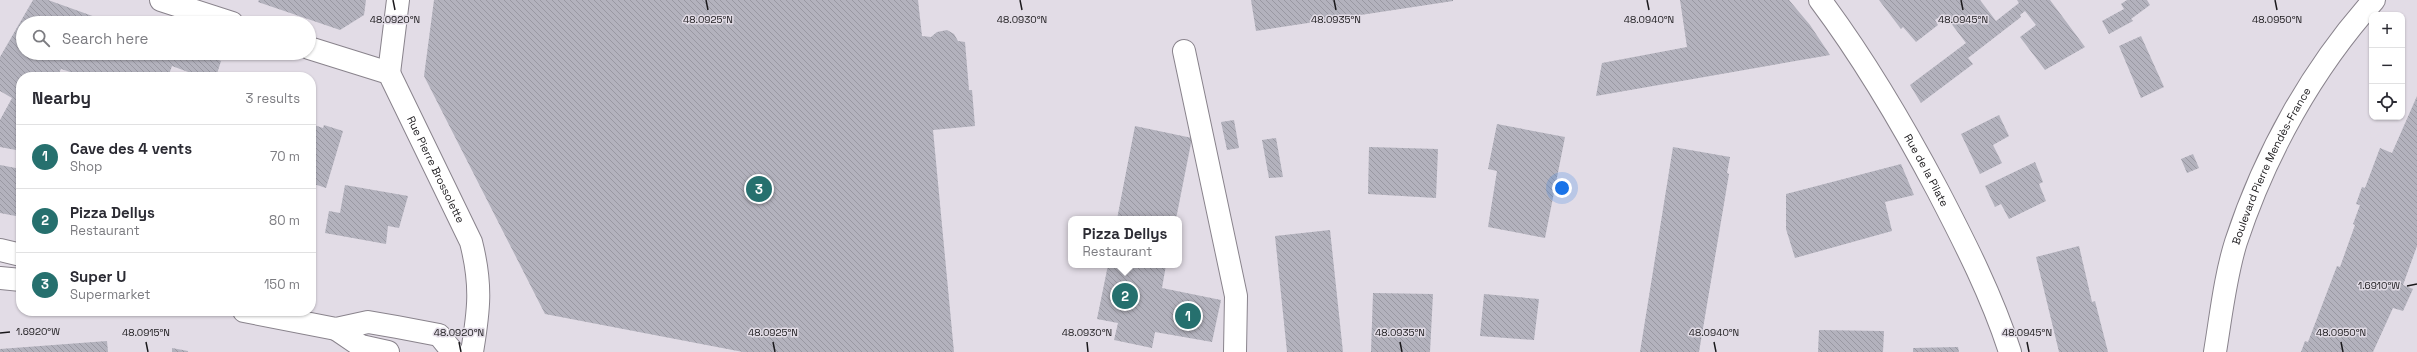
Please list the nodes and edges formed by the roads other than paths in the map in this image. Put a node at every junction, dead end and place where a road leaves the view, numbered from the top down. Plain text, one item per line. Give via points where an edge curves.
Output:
1 (161, 0) edge
2 (398, 0) edge
3 (1820, 0) edge
4 (2374, 0) edge
5 (210, 16) edge
6 (316, 50) edge
7 (1184, 51) dead end
8 (390, 73) junction
9 (0, 250) edge
10 (16, 254) edge
11 (0, 278) edge
12 (16, 280) edge
13 (270, 316) edge
14 (336, 329) junction
15 (388, 352) edge
16 (458, 352) edge
17 (1235, 352) edge
18 (2010, 352) edge
19 (2215, 352) edge

1 - 5 street
2 - 8 street
3 - 18 street, Rue de la Pilate via 1845,34 1917,152 1954,221 1985,287
4 - 19 street, Boulevard Pierre Mendès-France via 2329,56 2274,150 2236,243
6 - 8 street
7 - 17 street via 1236,296
8 - 16 street, Rue Pierre Brossolette via 471,242 477,266 480,294
9 - 10 street
11 - 12 street
13 - 14 street
14 - 15 street via 361,346
14 - 16 street via 368,322 397,327 439,336

